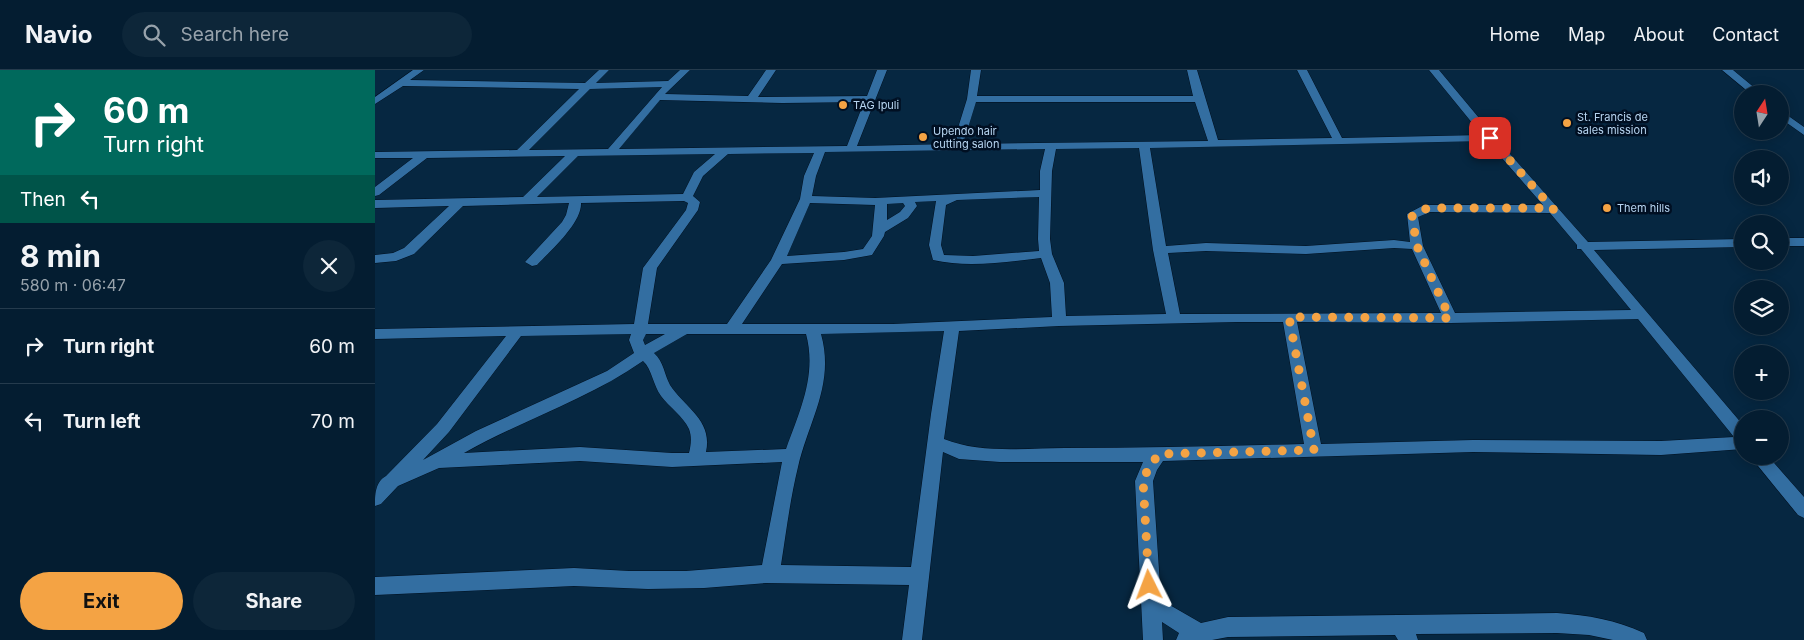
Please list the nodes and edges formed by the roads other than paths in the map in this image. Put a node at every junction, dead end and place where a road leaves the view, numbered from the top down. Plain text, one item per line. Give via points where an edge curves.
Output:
1 (419, 70) edge
2 (604, 70) edge
3 (685, 70) edge
4 (771, 70) edge
5 (882, 70) edge
6 (976, 70) edge
7 (1193, 70) edge
8 (1302, 70) edge
9 (1434, 70) edge
10 (1727, 70) edge
11 (401, 83) junction
12 (671, 84) junction
13 (1746, 85) edge
14 (587, 87) junction
15 (657, 97) junction
16 (752, 98) junction
17 (871, 98) junction
18 (972, 99) junction
19 (375, 100) edge
20 (1199, 100) junction
21 (1789, 120) edge
22 (1804, 132) edge
23 (1490, 138) junction
24 (1339, 142) junction
25 (1214, 144) junction
26 (1144, 145) junction
27 (1051, 146) junction
28 (957, 147) junction
29 (821, 148) junction
30 (851, 148) junction
31 (725, 151) junction
32 (519, 153) junction
33 (573, 153) junction
34 (610, 153) junction
35 (425, 154) junction
36 (375, 155) edge
37 (375, 193) edge
38 (1046, 193) junction
39 (956, 196) junction
40 (687, 197) junction
41 (806, 199) junction
42 (907, 199) junction
43 (527, 200) junction
44 (575, 200) junction
45 (876, 201) junction
46 (459, 203) junction
47 (375, 204) edge
48 (1554, 210) junction
49 (879, 230) junction
50 (1789, 242) edge
51 (1804, 242) edge
52 (1734, 243) edge
53 (1417, 246) junction
54 (1582, 246) junction
55 (1159, 250) junction
56 (1046, 254) junction
57 (375, 259) edge
58 (778, 260) junction
59 (533, 262) dead end
60 (1642, 314) junction
61 (1289, 317) junction
62 (1174, 318) junction
63 (1450, 318) junction
64 (1059, 321) junction
65 (952, 327) junction
66 (640, 329) junction
67 (687, 329) junction
68 (730, 330) junction
69 (812, 330) junction
70 (515, 333) junction
71 (375, 334) edge
72 (642, 353) junction
73 (1734, 426) edge
74 (936, 442) junction
75 (1734, 444) edge
76 (1314, 450) junction
77 (1120, 454) junction
78 (1159, 454) junction
79 (792, 455) junction
80 (695, 460) junction
81 (437, 461) junction
82 (1766, 465) edge
83 (1143, 480) junction
84 (389, 483) junction
85 (375, 499) edge
86 (1804, 510) edge
87 (770, 574) junction
88 (920, 576) junction
89 (375, 586) edge
90 (1150, 604) junction
91 (1405, 632) edge
92 (1193, 636) edge
93 (912, 640) edge
94 (1153, 640) edge
95 (1637, 640) edge

1 - 11 street
2 - 14 street
3 - 12 street
4 - 16 street
5 - 17 street
6 - 18 street
7 - 20 street
8 - 24 street
9 - 23 street
10 - 13 street
11 - 14 street
11 - 19 street
12 - 14 street
12 - 15 street
14 - 32 street
15 - 16 street
15 - 34 street
16 - 17 street
17 - 30 street
18 - 20 street
18 - 28 street
20 - 25 street
21 - 22 street
23 - 24 street
23 - 48 street
24 - 25 street
25 - 26 street
26 - 27 street
26 - 55 street
27 - 28 street
27 - 38 street
28 - 30 street
29 - 30 street
29 - 31 street
29 - 41 street via 810,176
31 - 34 street
31 - 40 street via 698,174
32 - 33 street
32 - 35 street
33 - 34 street
33 - 43 street
35 - 36 street
35 - 37 street
38 - 39 street
38 - 56 street
39 - 42 street
39 - 56 street via 940,206 935,245 938,257 959,260
40 - 44 street
40 - 66 street via 694,202 692,210 658,254 647,274
41 - 45 street
41 - 58 street
42 - 45 street
42 - 49 street via 911,204 907,212
43 - 44 street
43 - 46 street
44 - 59 street via 571,219
45 - 49 street via 882,205
46 - 47 street
46 - 57 street via 409,251 396,257
48 - 53 street via 1428,208 1412,217
48 - 54 street
49 - 58 street via 870,249 863,254
50 - 51 street
52 - 54 street
53 - 55 street
53 - 63 street
54 - 60 street
55 - 62 street
56 - 64 street via 1057,283
58 - 68 street
60 - 63 street
60 - 73 street
61 - 62 street
61 - 63 street
61 - 76 street
62 - 64 street
64 - 65 street
65 - 69 street
65 - 74 street
66 - 67 street
66 - 70 street
66 - 72 street via 636,340
67 - 68 street
67 - 72 street
68 - 69 street
69 - 79 street via 819,372
70 - 71 street
70 - 84 street via 443,428
72 - 80 street via 653,361 674,402 694,422 699,433
72 - 81 street via 612,375 482,435
74 - 77 street via 959,452 975,454
74 - 88 street
75 - 76 street via 1661,448 1473,446
76 - 78 street
77 - 78 street
77 - 83 street via 1139,471
78 - 83 street
79 - 80 street
79 - 87 street
80 - 81 street via 581,454
81 - 84 street
82 - 86 street
83 - 90 street
84 - 85 street
87 - 88 street
87 - 89 street via 723,578 574,577
88 - 93 street
90 - 92 street
90 - 94 street
91 - 92 street via 1228,627
91 - 95 street via 1591,625 1617,630

